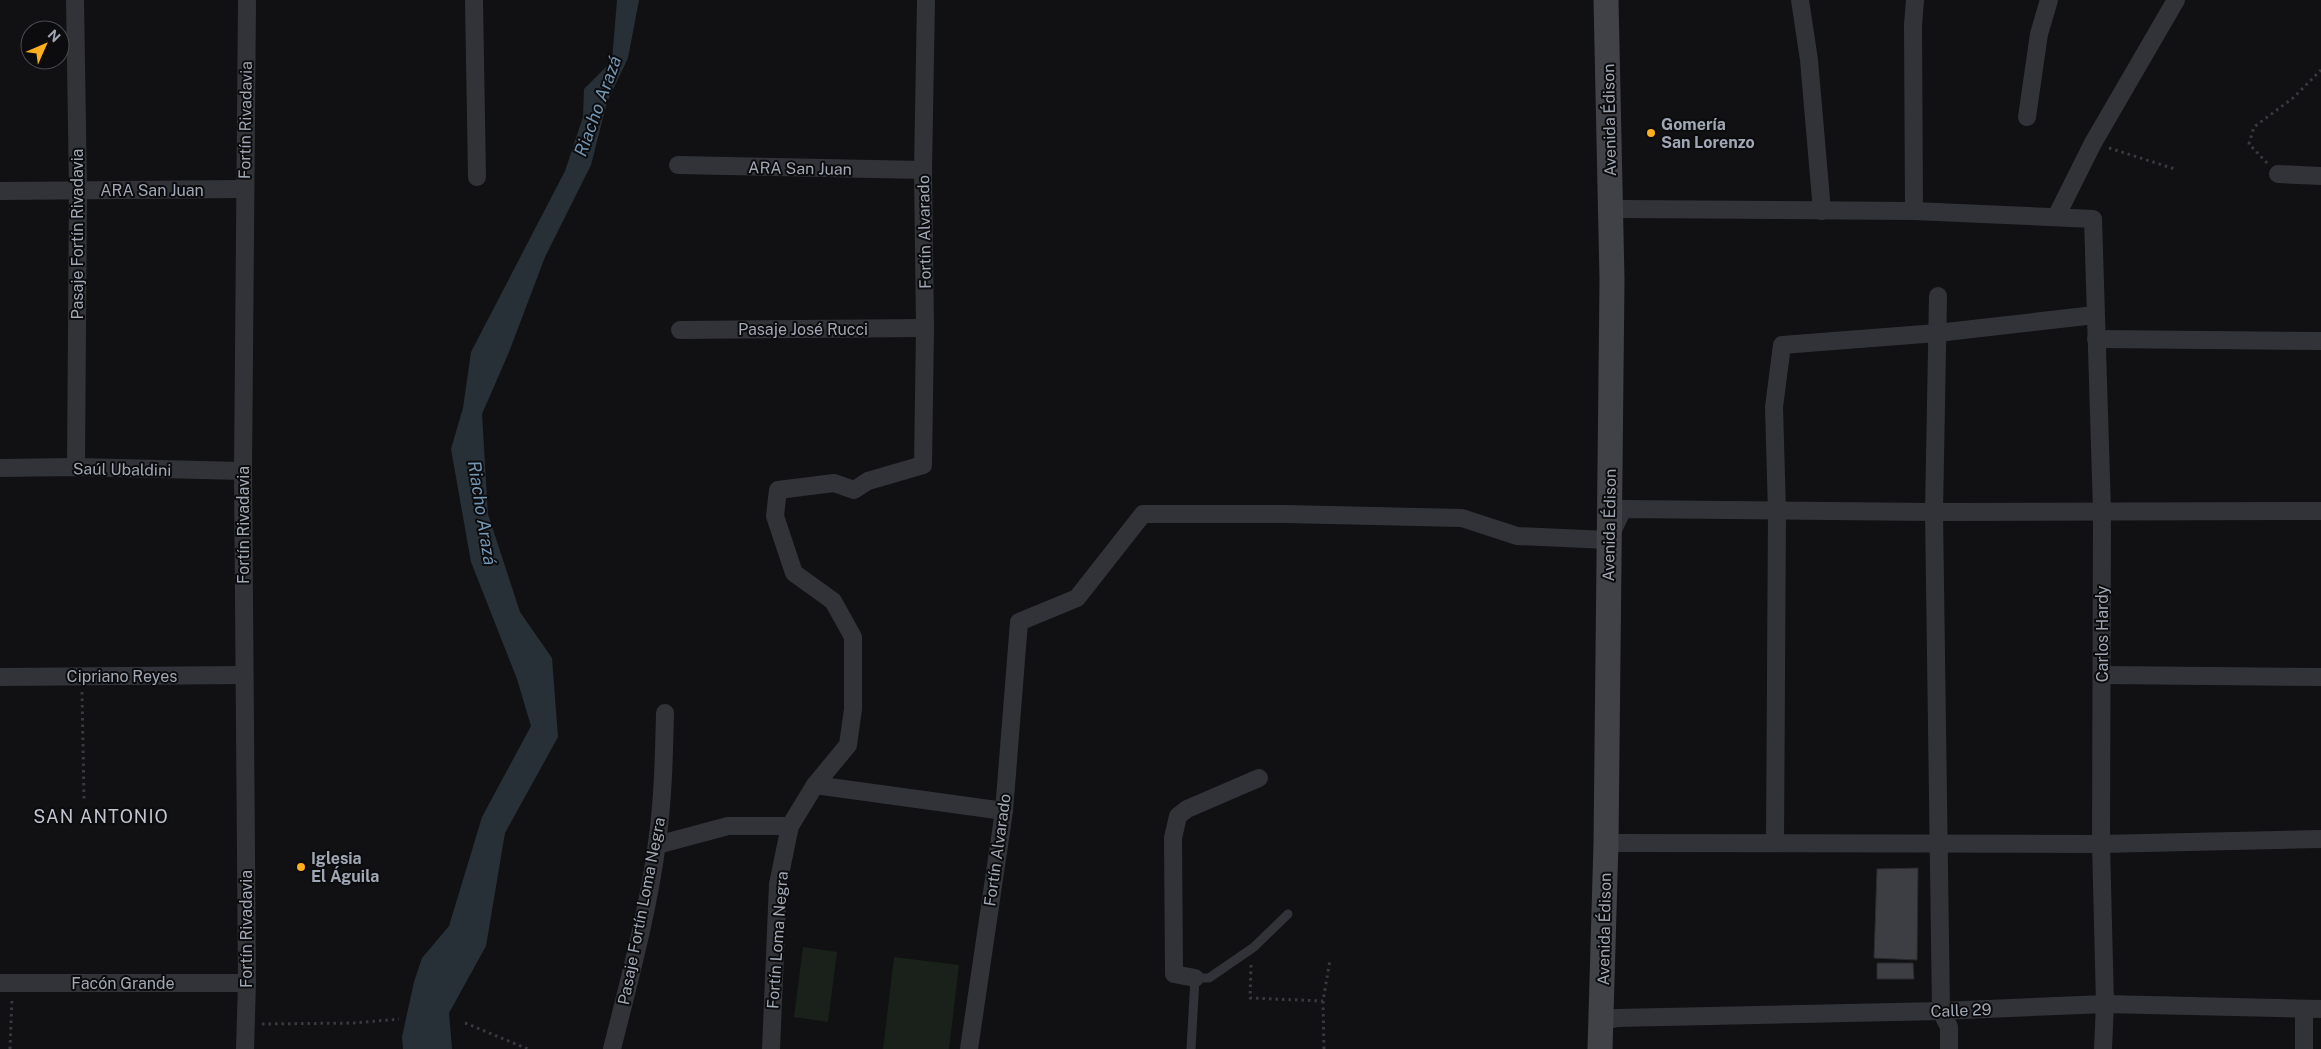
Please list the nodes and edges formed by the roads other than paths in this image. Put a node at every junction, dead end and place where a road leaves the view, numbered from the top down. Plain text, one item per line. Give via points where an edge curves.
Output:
1 (75, 0) edge
2 (247, 0) edge
3 (474, 0) edge
4 (926, 0) edge
5 (1606, 0) edge
6 (1617, 0) edge
7 (1800, 0) edge
8 (1915, 0) edge
9 (2049, 0) edge
10 (2176, 0) edge
11 (2027, 117) dead end
12 (678, 165) dead end
13 (923, 170) junction
14 (2278, 174) road end
15 (2321, 176) edge
16 (478, 177) dead end
17 (244, 189) junction
18 (78, 190) junction
19 (0, 191) edge
20 (1621, 209) junction
21 (1822, 211) junction
22 (1914, 211) junction
23 (2056, 217) junction
24 (1938, 296) dead end
25 (2095, 315) junction
26 (925, 328) junction
27 (680, 330) dead end
28 (1937, 333) junction
29 (2096, 339) junction
30 (2321, 340) edge
31 (76, 467) junction
32 (0, 468) edge
33 (243, 471) junction
34 (778, 490) joint
35 (1623, 509) junction
36 (1777, 511) junction
37 (2102, 511) junction
38 (1934, 512) junction
39 (2321, 512) edge
40 (1608, 540) junction
41 (2103, 674) junction
42 (244, 675) junction
43 (0, 677) edge
44 (2321, 677) edge
45 (665, 713) dead end
46 (1259, 778) dead end
47 (815, 785) junction
48 (1004, 811) junction
49 (790, 826) junction
50 (2321, 839) edge
51 (1775, 842) junction
52 (1612, 843) junction
53 (1938, 844) junction
54 (2101, 844) junction
55 (657, 845) junction
56 (1288, 914) dead end
57 (1195, 978) junction
58 (6, 983) edge
59 (247, 983) junction
60 (2105, 1004) junction
61 (2313, 1009) edge
62 (1941, 1011) junction
63 (1609, 1020) junction
64 (245, 1049) edge
65 (612, 1049) edge
66 (771, 1049) edge
67 (969, 1049) edge
68 (1191, 1049) edge
69 (1600, 1049) edge
70 (1614, 1049) edge
71 (1949, 1049) edge
72 (2103, 1049) edge
73 (2304, 1049) edge

1 - 18 street, Pasaje Fortín Rivadavia
2 - 17 street, Fortín Rivadavia
3 - 16 street
4 - 13 street, Fortín Alvarado
5 - 40 main road, Avenida Édison via 1612,280
6 - 20 main road, Avenida Édison
7 - 21 street via 1809,60
8 - 22 street
9 - 11 street via 2039,34
10 - 23 street via 2093,143
12 - 13 street, ARA San Juan
13 - 26 street, Fortín Alvarado
14 - 15 street
17 - 18 street, ARA San Juan
17 - 33 street, Fortín Rivadavia
18 - 19 street, ARA San Juan
18 - 31 street, Pasaje Fortín Rivadavia
20 - 21 street
20 - 35 main road, Avenida Édison
21 - 22 street
22 - 23 street
23 - 25 street, Carlos Hardy via 2093,219
24 - 28 street
25 - 28 street
25 - 29 street, Carlos Hardy
26 - 27 street, Pasaje José Rucci
26 - 34 street, Fortín Alvarado via 923,465 868,480 854,490 834,483
28 - 36 street via 1782,345 1774,407
28 - 38 street
29 - 30 street
29 - 37 street, Carlos Hardy
31 - 32 street, Saúl Ubaldini
31 - 33 street, Saúl Ubaldini
33 - 42 street, Fortín Rivadavia
34 - 47 street, Fortín Loma Negra via 775,516 794,573 833,601 853,637 853,709 848,746
35 - 36 street
35 - 40 street
35 - 52 main road, Avenida Édison
36 - 38 street
36 - 51 street
37 - 38 street
37 - 39 street
37 - 41 street, Carlos Hardy
38 - 53 street
40 - 48 street, Fortín Alvarado via 1517,536 1462,518 1143,514 1077,598 1019,622
40 - 52 main road, Avenida Édison
41 - 44 street
41 - 54 street, Carlos Hardy
42 - 43 street, Cipriano Reyes
42 - 59 street, Fortín Rivadavia
45 - 55 street, Pasaje Fortín Loma Negra via 664,778
46 - 57 street via 1187,809 1178,816 1173,838 1174,974
47 - 48 street
47 - 49 street, Fortín Loma Negra
48 - 67 street, Fortín Alvarado
49 - 55 street via 728,826
49 - 66 street, Fortín Loma Negra via 778,884
50 - 54 street
51 - 52 street
51 - 53 street
52 - 63 main road, Avenida Édison
53 - 54 street
53 - 62 street
54 - 60 street, Carlos Hardy
55 - 65 street, Pasaje Fortín Loma Negra
56 - 57 lane via 1252,948 1209,978
57 - 68 lane
58 - 59 street, Facón Grande
59 - 64 street, Fortín Rivadavia
60 - 61 street, Calle 29
60 - 62 street, Calle 29
60 - 72 street, Carlos Hardy
61 - 73 street
62 - 63 street, Calle 29
62 - 71 street via 1949,1027
63 - 69 main road, Avenida Édison
63 - 70 main road, Avenida Édison

